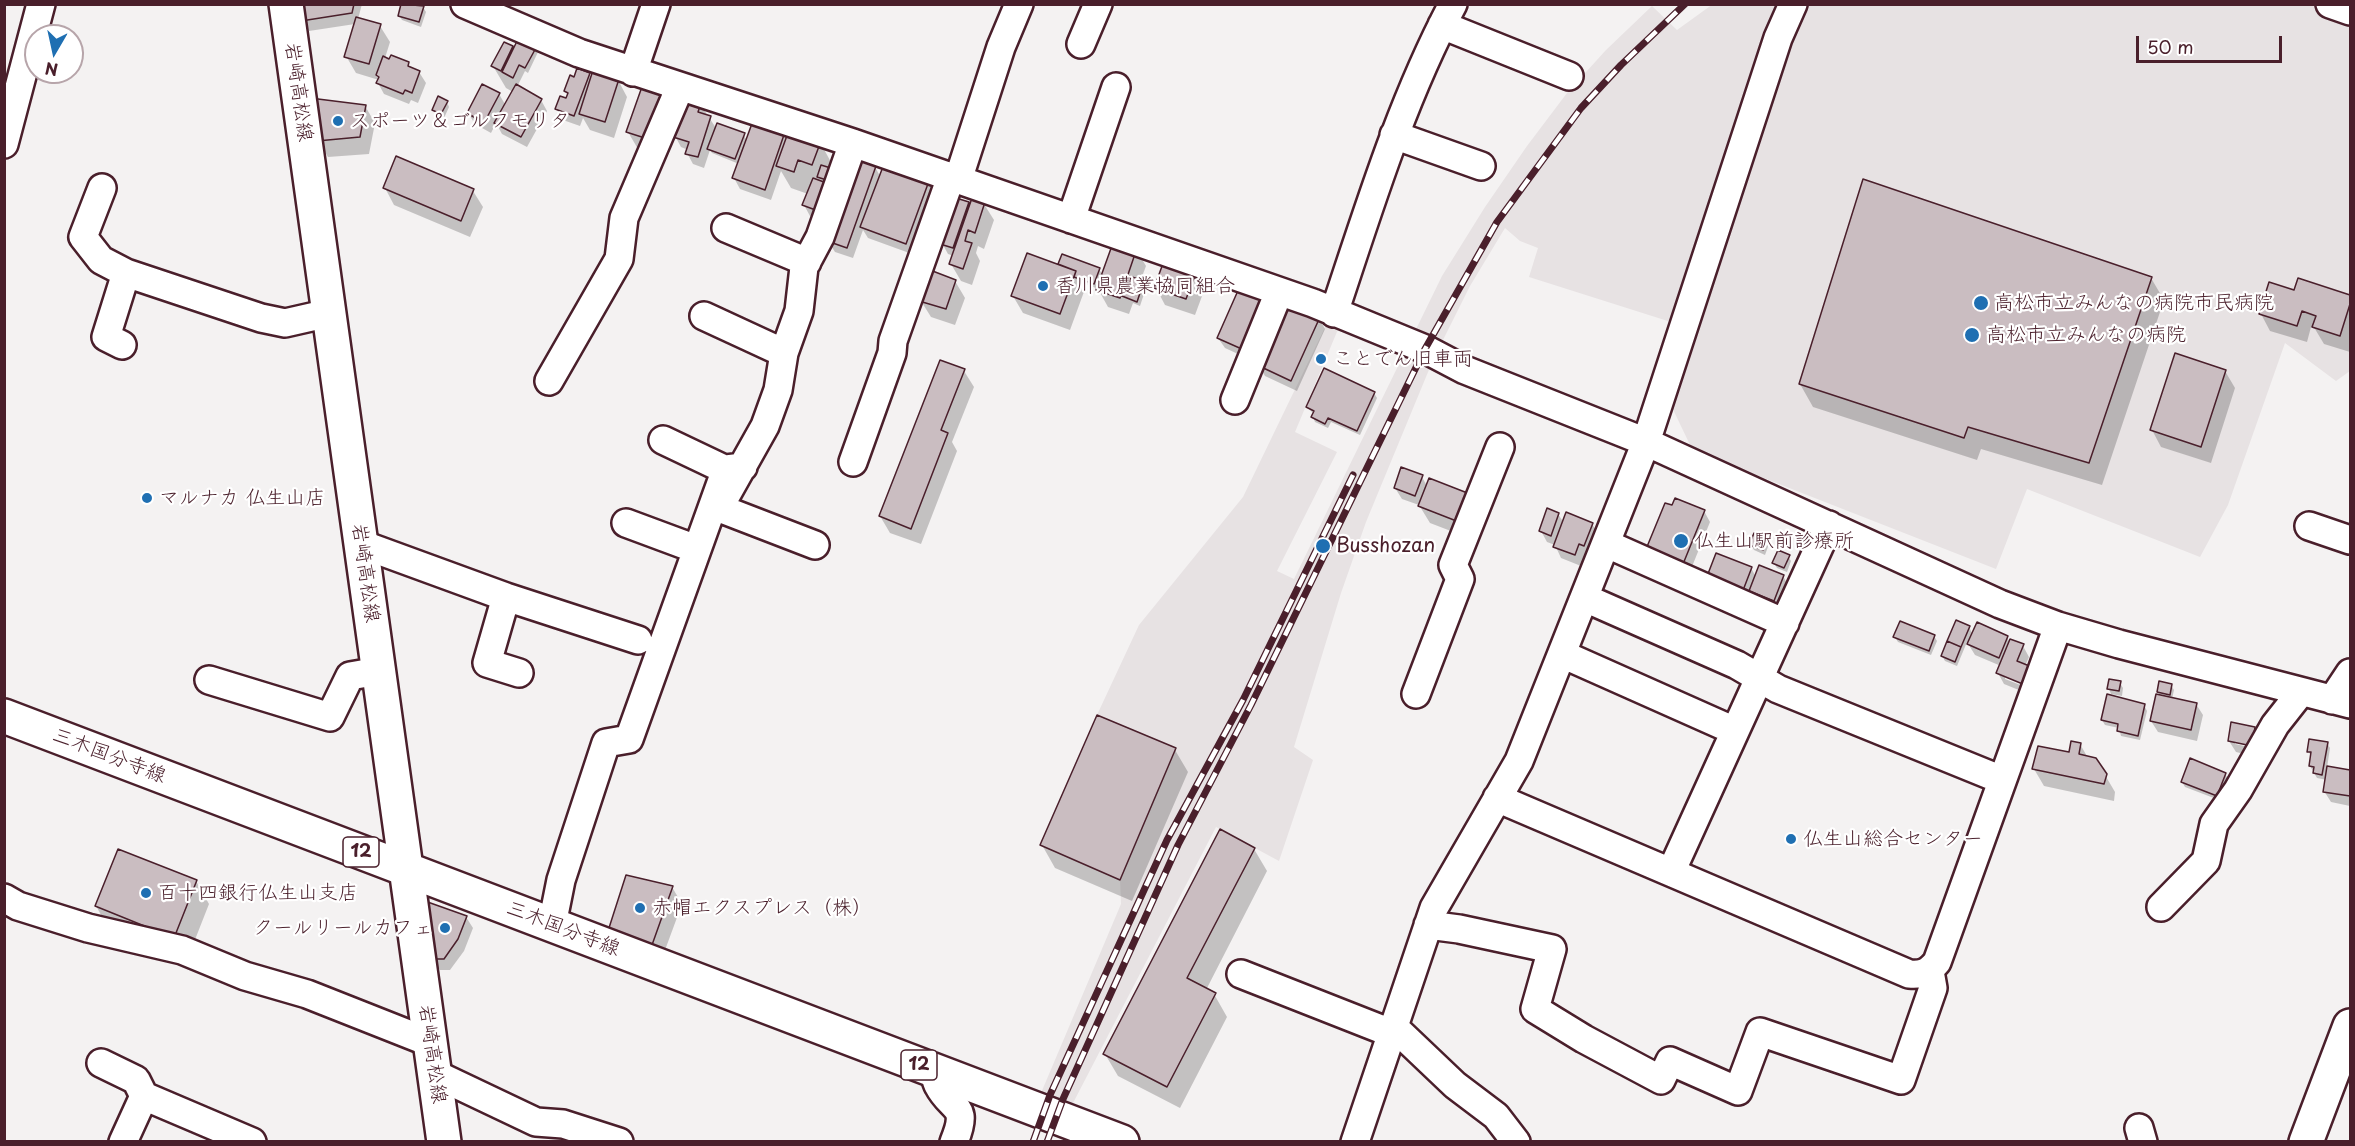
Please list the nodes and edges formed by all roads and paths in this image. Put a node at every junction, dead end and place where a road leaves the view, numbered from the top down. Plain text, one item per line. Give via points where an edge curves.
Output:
1 (41, 4) edge
2 (286, 4) edge
3 (465, 4) edge
4 (656, 4) edge
5 (1019, 4) edge
6 (1098, 4) edge
7 (1793, 4) edge
8 (2330, 4) edge
9 (1447, 11) edge
10 (2350, 11) edge
11 (1081, 44) dead end
12 (633, 72) junction
13 (1569, 76) dead end
14 (680, 87) junction
15 (1116, 87) dead end
16 (1394, 135) junction
17 (853, 143) junction
18 (4, 144) edge
19 (1481, 166) dead end
20 (954, 178) junction
21 (102, 188) dead end
22 (1071, 219) junction
23 (726, 228) dead end
24 (807, 262) junction
25 (126, 273) junction
26 (1280, 292) junction
27 (329, 313) junction
28 (1334, 313) junction
29 (704, 316) dead end
30 (122, 345) dead end
31 (784, 353) junction
32 (549, 381) dead end
33 (1235, 400) dead end
34 (663, 440) dead end
35 (1646, 442) junction
36 (1500, 447) dead end
37 (853, 462) dead end
38 (734, 469) junction
39 (626, 523) dead end
40 (1829, 525) junction
41 (2309, 526) dead end
42 (2350, 540) edge
43 (361, 544) junction
44 (1606, 544) junction
45 (814, 545) dead end
46 (696, 549) junction
47 (506, 597) junction
48 (1585, 598) junction
49 (1785, 622) junction
50 (2058, 626) junction
51 (638, 640) dead end
52 (1562, 654) junction
53 (379, 671) junction
54 (519, 673) dead end
55 (2350, 673) edge
56 (1760, 678) junction
57 (209, 680) dead end
58 (2301, 692) junction
59 (1416, 694) dead end
60 (2341, 702) edge
61 (4, 716) edge
62 (1735, 731) junction
63 (2002, 780) junction
64 (1497, 798) junction
65 (407, 870) junction
66 (1671, 872) junction
67 (4, 898) edge
68 (2161, 907) dead end
69 (552, 925) junction
70 (1428, 925) junction
71 (1930, 971) junction
72 (1241, 974) dead end
73 (2350, 1026) edge
74 (1392, 1030) junction
75 (433, 1059) junction
76 (2344, 1061) edge
77 (101, 1063) dead end
78 (934, 1071) junction
79 (144, 1096) junction
80 (123, 1142) edge
81 (252, 1142) edge
82 (444, 1142) edge
83 (619, 1142) edge
84 (954, 1142) edge
85 (1122, 1142) edge
86 (1355, 1142) edge
87 (1516, 1142) edge
88 (2306, 1142) edge

1 - 18 street
2 - 27 main road, 岩崎高松線
3 - 12 street
4 - 12 street
5 - 20 street
6 - 11 street
7 - 35 street via 1778,38
8 - 10 street
9 - 13 street
9 - 16 street
12 - 14 street
14 - 17 street
14 - 32 street via 624,218 619,259
15 - 22 street
16 - 19 street
16 - 28 street
17 - 20 street
17 - 24 street via 820,237
20 - 22 street
20 - 37 street
21 - 25 street via 83,237 100,260
22 - 26 street
23 - 24 street
24 - 31 street via 799,311
25 - 27 street via 285,323
25 - 30 street via 106,337
26 - 28 street
26 - 33 street
27 - 43 main road, 岩崎高松線
28 - 35 street
29 - 31 street
31 - 38 street via 768,417
34 - 38 street
35 - 40 street
35 - 44 street
36 - 59 street via 1453,565 1460,579
38 - 45 street via 720,508
38 - 46 street
39 - 46 street
40 - 49 street
40 - 50 street via 2000,604
41 - 42 street
43 - 47 street
43 - 53 main road, 岩崎高松線
44 - 48 street
44 - 49 street
46 - 69 street via 628,738 606,743 561,880
47 - 51 street
47 - 54 street via 487,663
48 - 52 street
48 - 56 street
49 - 56 street
50 - 58 street
50 - 63 street
52 - 62 street
52 - 64 street via 1519,761
53 - 57 street via 350,676 330,717
53 - 65 main road, 岩崎高松線
55 - 60 street
56 - 62 street
56 - 63 street via 1778,689
58 - 60 street
58 - 68 street via 2275,725 2214,824 2206,861
61 - 65 main road, 三木国分寺線 / 12
62 - 66 street
63 - 71 street
64 - 66 street
64 - 70 street
65 - 69 main road, 三木国分寺線 / 12
65 - 75 main road, 岩崎高松線
66 - 71 street via 1909,974
67 - 75 street via 88,928 182,950 244,976 307,994
69 - 78 main road, 三木国分寺線 / 12
70 - 71 street via 1552,949 1535,1009 1661,1080 1670,1061 1738,1091 1760,1032 1901,1080 1933,988
70 - 74 street
72 - 74 street
73 - 76 main road
74 - 86 street
74 - 87 street via 1496,1116
75 - 82 main road, 岩崎高松線
75 - 83 street via 536,1122 563,1124
76 - 88 main road
77 - 79 street via 136,1080
78 - 84 street via 938,1085 957,1107 961,1120
78 - 85 main road, 三木国分寺線 / 12
79 - 80 street
79 - 81 street

